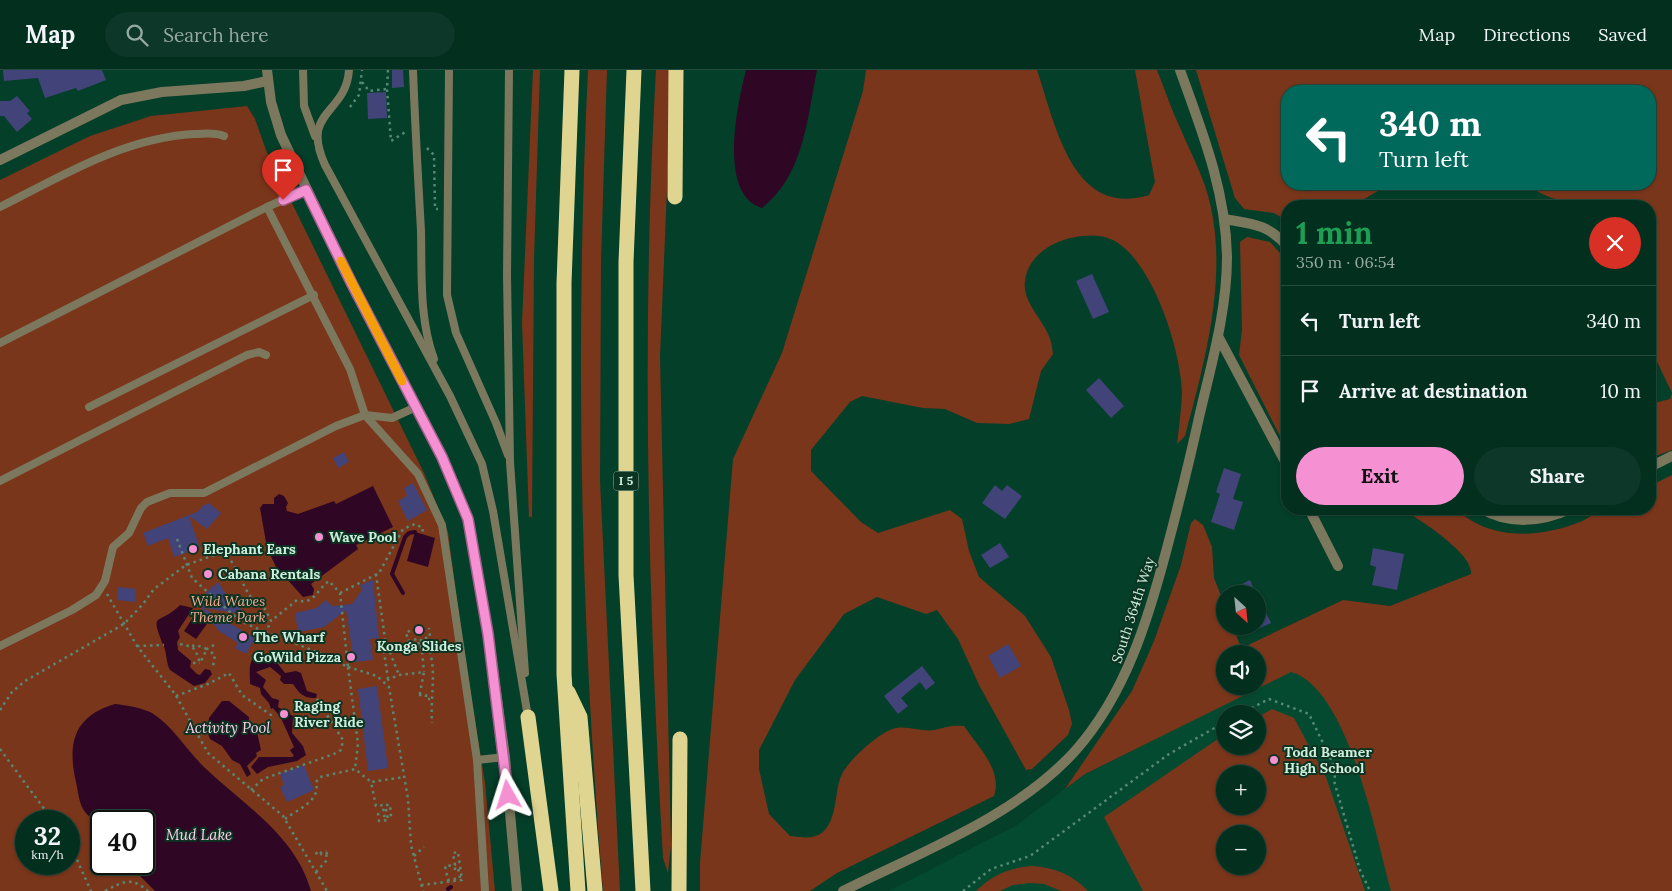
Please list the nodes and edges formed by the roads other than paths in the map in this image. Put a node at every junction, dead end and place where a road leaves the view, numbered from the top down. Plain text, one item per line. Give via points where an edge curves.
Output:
1 (303, 70) edge
2 (348, 70) edge
3 (413, 70) edge
4 (448, 70) edge
5 (509, 70) edge
6 (572, 70) edge
7 (634, 70) edge
8 (676, 70) edge
9 (1180, 70) edge
10 (267, 75) edge
11 (224, 136) dead end
12 (316, 138) junction
13 (0, 160) edge
14 (306, 190) junction
15 (675, 197) dead end
16 (0, 206) edge
17 (267, 207) junction
18 (1224, 219) junction
19 (1281, 240) edge
20 (314, 296) junction
21 (1218, 336) junction
22 (0, 343) edge
23 (266, 355) dead end
24 (450, 396) junction
25 (89, 407) dead end
26 (416, 407) junction
27 (365, 415) junction
28 (1281, 454) edge
29 (1672, 456) edge
30 (510, 462) junction
31 (1656, 464) edge
32 (0, 481) edge
33 (1312, 515) edge
34 (1493, 515) edge
35 (1554, 515) edge
36 (1338, 566) dead end
37 (0, 646) edge
38 (565, 686) junction
39 (528, 717) junction
40 (680, 739) dead end
41 (504, 757) junction
42 (477, 760) junction
43 (485, 891) edge
44 (517, 891) edge
45 (551, 891) edge
46 (578, 891) edge
47 (595, 891) edge
48 (643, 891) edge
49 (679, 891) edge
50 (843, 891) edge

1 - 12 lane via 304,106
2 - 12 lane via 344,93 323,116
3 - 24 lane via 420,273 432,354
4 - 30 lane via 447,294 456,333
5 - 30 lane via 507,275
6 - 38 highway via 564,283
7 - 48 highway, I 5 via 626,262 626,575
8 - 15 highway
9 - 18 street, South 364th Way via 1210,156
10 - 13 street via 244,86 162,92 121,100
10 - 14 street via 281,136
11 - 16 lane via 168,137 113,152
12 - 24 lane via 325,165
14 - 17 lane
14 - 26 street
17 - 20 lane
17 - 22 lane
18 - 19 street via 1264,226
18 - 21 street, South 364th Way via 1227,256
20 - 25 lane
20 - 27 lane via 356,384
21 - 28 street
21 - 50 street, South 364th Way via 1186,479 1152,604 1126,673 1095,723 1077,749 1059,767 1012,804
23 - 32 lane via 258,352 247,355
24 - 39 lane via 476,448 489,489
26 - 27 lane via 392,418
26 - 41 street via 442,457 468,519 488,634
27 - 37 lane via 314,436 204,494 170,492 147,502 129,533 113,546 102,587 85,602
27 - 42 lane via 418,474 442,525
29 - 31 street
30 - 39 lane
33 - 36 street
34 - 35 street via 1522,521
38 - 46 highway
38 - 47 highway via 580,717
39 - 45 highway
40 - 49 highway
41 - 42 lane
41 - 44 street
42 - 43 lane

